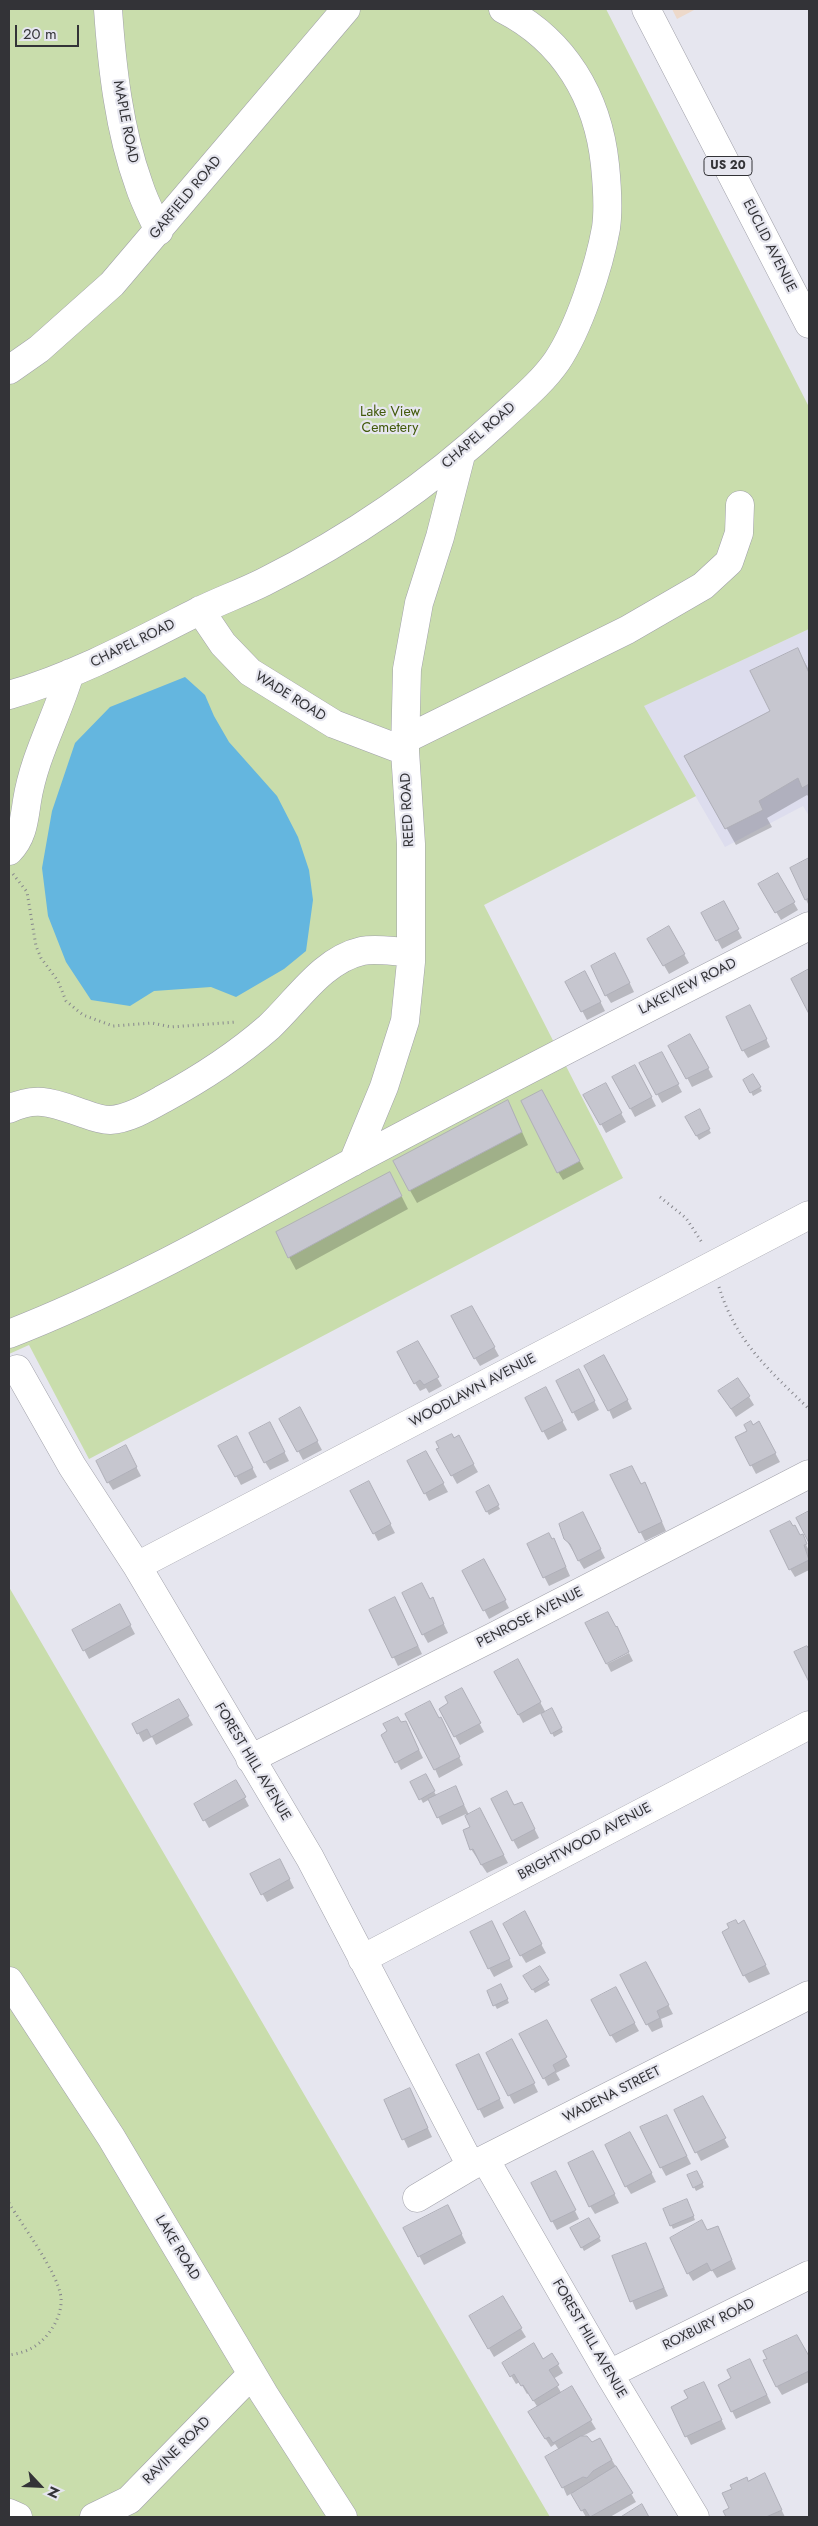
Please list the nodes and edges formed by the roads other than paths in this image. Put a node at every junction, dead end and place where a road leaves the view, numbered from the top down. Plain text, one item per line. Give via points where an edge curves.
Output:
1 (108, 9) edge
2 (346, 9) edge
3 (503, 9) edge
4 (646, 9) edge
5 (159, 231) junction
6 (809, 324) edge
7 (9, 370) edge
8 (461, 455) junction
9 (740, 506) dead end
10 (200, 610) junction
11 (70, 674) junction
12 (9, 695) edge
13 (405, 745) junction
14 (36, 757) junction
15 (9, 788) edge
16 (9, 850) edge
17 (809, 926) edge
18 (411, 952) junction
19 (9, 1109) edge
20 (353, 1162) junction
21 (809, 1214) edge
22 (9, 1334) edge
23 (17, 1369) dead end
24 (809, 1474) edge
25 (137, 1566) junction
26 (809, 1725) edge
27 (250, 1759) junction
28 (362, 1959) junction
29 (9, 1981) edge
30 (809, 1995) edge
31 (478, 2162) junction
32 (417, 2198) dead end
33 (809, 2275) edge
34 (252, 2374) junction
35 (608, 2374) junction
36 (9, 2513) edge
37 (18, 2517) edge
38 (94, 2517) edge
39 (343, 2517) edge
40 (696, 2517) edge

1 - 5 street, MAPLE ROAD via 116,89 124,129 139,185
2 - 5 street, GARFIELD ROAD
3 - 8 street, CHAPEL ROAD via 536,29 555,47 586,91 602,138 608,203 606,227 582,306 568,343 557,361 545,377
4 - 6 street, EUCLID AVENUE / US 20
5 - 7 street, GARFIELD ROAD via 112,284 39,349
8 - 10 street, CHAPEL ROAD via 352,533 264,582
8 - 13 street, REED ROAD via 419,603 407,669
9 - 13 street via 739,533 729,562 703,586 627,630
10 - 11 street, CHAPEL ROAD via 125,650
10 - 13 street, WADE ROAD via 223,644 250,672 334,724
11 - 12 street, CHAPEL ROAD
11 - 14 street
13 - 18 street, REED ROAD via 411,844
14 - 15 street
14 - 16 street via 22,828
17 - 20 street, LAKEVIEW ROAD via 566,1048
18 - 19 street via 362,951 328,967 270,1026 242,1049 193,1082 129,1116 110,1120 36,1101 23,1102
18 - 20 street, REED ROAD via 405,1022 384,1087
20 - 22 street, LAKEVIEW ROAD via 157,1266 60,1314
21 - 25 street, WOODLAWN AVENUE
23 - 25 street, FOREST HILL AVENUE via 72,1466
24 - 27 street, PENROSE AVENUE
25 - 27 street, FOREST HILL AVENUE
26 - 28 street, BRIGHTWOOD AVENUE
27 - 28 street, FOREST HILL AVENUE via 310,1858
28 - 31 street, FOREST HILL AVENUE
29 - 34 street, LAKE ROAD via 111,2137
30 - 31 street, WADENA STREET
31 - 32 street, WADENA STREET
31 - 35 street, FOREST HILL AVENUE
33 - 35 street, ROXBURY ROAD
34 - 38 street, RAVINE ROAD via 129,2500
34 - 39 street, LAKE ROAD
35 - 40 street, FOREST HILL AVENUE
36 - 37 street

